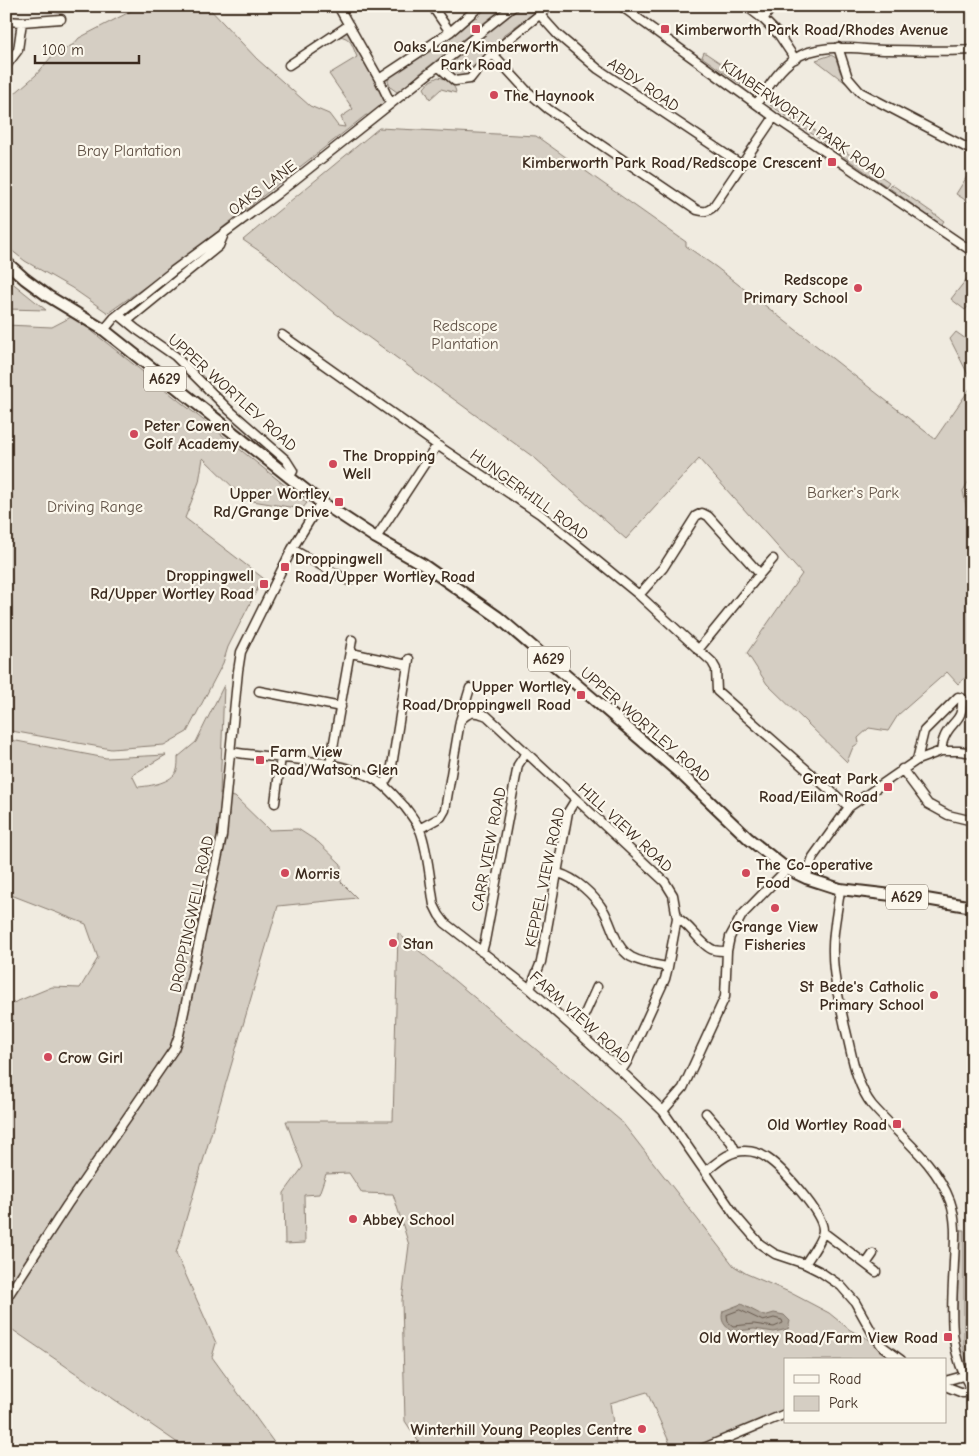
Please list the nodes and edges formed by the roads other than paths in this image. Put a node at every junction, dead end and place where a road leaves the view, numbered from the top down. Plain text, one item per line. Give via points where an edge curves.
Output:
1 (338, 6) edge
2 (432, 6) edge
3 (480, 6) edge
4 (514, 6) edge
5 (550, 6) edge
6 (621, 6) edge
7 (746, 6) edge
8 (773, 6) edge
9 (540, 15) junction
10 (61, 19) dead end
11 (763, 19) junction
12 (6, 21) edge
13 (22, 22) junction
14 (349, 25) junction
15 (450, 32) junction
16 (838, 47) junction
17 (972, 52) edge
18 (492, 53) junction
19 (795, 59) junction
20 (289, 65) dead end
21 (6, 66) edge
22 (439, 67) junction
23 (379, 78) junction
24 (757, 103) junction
25 (391, 104) junction
26 (774, 117) junction
27 (973, 151) edge
28 (742, 165) junction
29 (225, 232) junction
30 (973, 252) edge
31 (6, 262) edge
32 (119, 315) junction
33 (127, 321) junction
34 (104, 330) junction
35 (282, 335) dead end
36 (437, 445) junction
37 (290, 478) junction
38 (321, 502) junction
39 (376, 538) junction
40 (292, 549) junction
41 (773, 559) dead end
42 (760, 574) junction
43 (349, 581) dead end
44 (639, 595) junction
45 (352, 640) dead end
46 (698, 650) junction
47 (351, 653) junction
48 (470, 688) dead end
49 (259, 691) dead end
50 (341, 706) junction
51 (460, 721) junction
52 (941, 750) junction
53 (231, 752) junction
54 (526, 753) junction
55 (973, 753) edge
56 (281, 757) junction
57 (917, 760) junction
58 (330, 765) junction
59 (902, 769) junction
60 (383, 785) junction
61 (576, 799) junction
62 (275, 802) dead end
63 (849, 807) junction
64 (973, 821) edge
65 (419, 829) junction
66 (787, 868) junction
67 (558, 873) junction
68 (806, 878) junction
69 (840, 889) junction
70 (973, 907) edge
71 (677, 918) junction
72 (727, 951) junction
73 (482, 952) junction
74 (668, 967) junction
75 (597, 987) dead end
76 (530, 989) junction
77 (577, 1031) junction
78 (621, 1071) junction
79 (663, 1112) junction
80 (709, 1114) dead end
81 (736, 1152) junction
82 (705, 1172) junction
83 (823, 1232) junction
84 (873, 1254) dead end
85 (805, 1264) junction
86 (866, 1264) junction
87 (876, 1272) dead end
88 (6, 1299) edge
89 (898, 1358) edge
90 (963, 1376) junction
91 (946, 1380) edge
92 (946, 1386) edge
93 (972, 1393) edge
94 (784, 1414) edge
95 (699, 1450) edge

1 - 14 street
2 - 15 street
3 - 15 street
4 - 22 street, OAKS LANE
5 - 9 street
6 - 24 street, KIMBERWORTH PARK ROAD
7 - 11 street
8 - 11 street
9 - 18 street
9 - 28 street, ABDY ROAD via 598,69
10 - 13 street
11 - 19 street via 780,35
12 - 13 street
13 - 21 street via 18,50
14 - 20 street
14 - 23 street
15 - 23 street
16 - 17 street
16 - 19 street
16 - 27 street via 848,78 860,92
18 - 22 street via 465,81 451,80
18 - 28 street via 548,109 697,210 702,212 713,208
19 - 24 street via 772,81
22 - 25 street, OAKS LANE
23 - 25 street
24 - 26 street, KIMBERWORTH PARK ROAD
25 - 29 street, OAKS LANE
26 - 28 street
26 - 30 street, KIMBERWORTH PARK ROAD
29 - 32 street, OAKS LANE
29 - 33 street via 219,246
31 - 34 main road, UPPER WORTLEY ROAD / A629 via 48,296
32 - 33 street, UPPER WORTLEY ROAD
32 - 34 street, OAKS LANE
33 - 37 street, UPPER WORTLEY ROAD via 175,356 286,460 293,470
34 - 37 main road, UPPER WORTLEY ROAD / A629
35 - 36 street, HUNGERHILL ROAD
36 - 39 street
36 - 44 street, HUNGERHILL ROAD via 540,514
37 - 38 main road, UPPER WORTLEY ROAD / A629
38 - 39 main road, UPPER WORTLEY ROAD / A629
38 - 40 street, DROPPINGWELL ROAD
39 - 66 main road, UPPER WORTLEY ROAD / A629 via 422,564 498,617 682,775 749,839
40 - 43 street
40 - 53 street, DROPPINGWELL ROAD via 241,652
41 - 42 street
42 - 44 street via 702,513 696,516 663,568
42 - 46 street
44 - 46 street, HUNGERHILL ROAD
45 - 47 street
46 - 63 street, HUNGERHILL ROAD via 716,669 717,691
47 - 50 street
47 - 60 street via 409,662 391,772
48 - 51 street
49 - 50 street
50 - 58 street
51 - 54 street, HILL VIEW ROAD via 470,712 487,716
51 - 65 street via 445,810 441,817
52 - 55 street
52 - 57 street
52 - 57 street via 944,738 961,714 962,698 958,697 951,703 924,732
53 - 56 street, FARM VIEW ROAD
53 - 88 street, DROPPINGWELL ROAD via 222,836 174,1049
54 - 61 street, HILL VIEW ROAD
54 - 73 street, CARR VIEW ROAD via 518,765
56 - 58 street, FARM VIEW ROAD
56 - 62 street
57 - 59 street
58 - 60 street, FARM VIEW ROAD via 349,769
59 - 63 street
59 - 64 street via 928,804 948,815
60 - 65 street, FARM VIEW ROAD
61 - 67 street, KEPPEL VIEW ROAD via 568,812
61 - 71 street, HILL VIEW ROAD via 665,882 673,895
63 - 68 street via 813,857
65 - 73 street, FARM VIEW ROAD via 438,915
66 - 68 main road, UPPER WORTLEY ROAD / A629
66 - 72 street via 742,915 730,937
67 - 74 street via 579,883 598,902 623,950 632,958
67 - 76 street, KEPPEL VIEW ROAD via 541,962
68 - 69 main road, A629
69 - 70 main road, A629
69 - 90 street via 833,964 857,1077 873,1106 933,1171 953,1214 952,1327
71 - 72 street via 689,925 713,950
71 - 74 street, HILL VIEW ROAD
72 - 79 street via 725,997 683,1088
73 - 76 street, FARM VIEW ROAD
74 - 78 street, HILL VIEW ROAD
75 - 77 street
76 - 77 street, FARM VIEW ROAD
77 - 78 street, FARM VIEW ROAD
78 - 79 street, FARM VIEW ROAD
79 - 82 street, FARM VIEW ROAD
80 - 81 street
81 - 82 street via 731,1152
81 - 83 street via 759,1153 772,1162 819,1215
82 - 85 street, FARM VIEW ROAD via 760,1244 775,1254
83 - 85 street
83 - 86 street
84 - 86 street
85 - 89 street, FARM VIEW ROAD via 848,1292 882,1346
86 - 87 street
90 - 91 street
90 - 93 street
92 - 93 street
94 - 95 street

